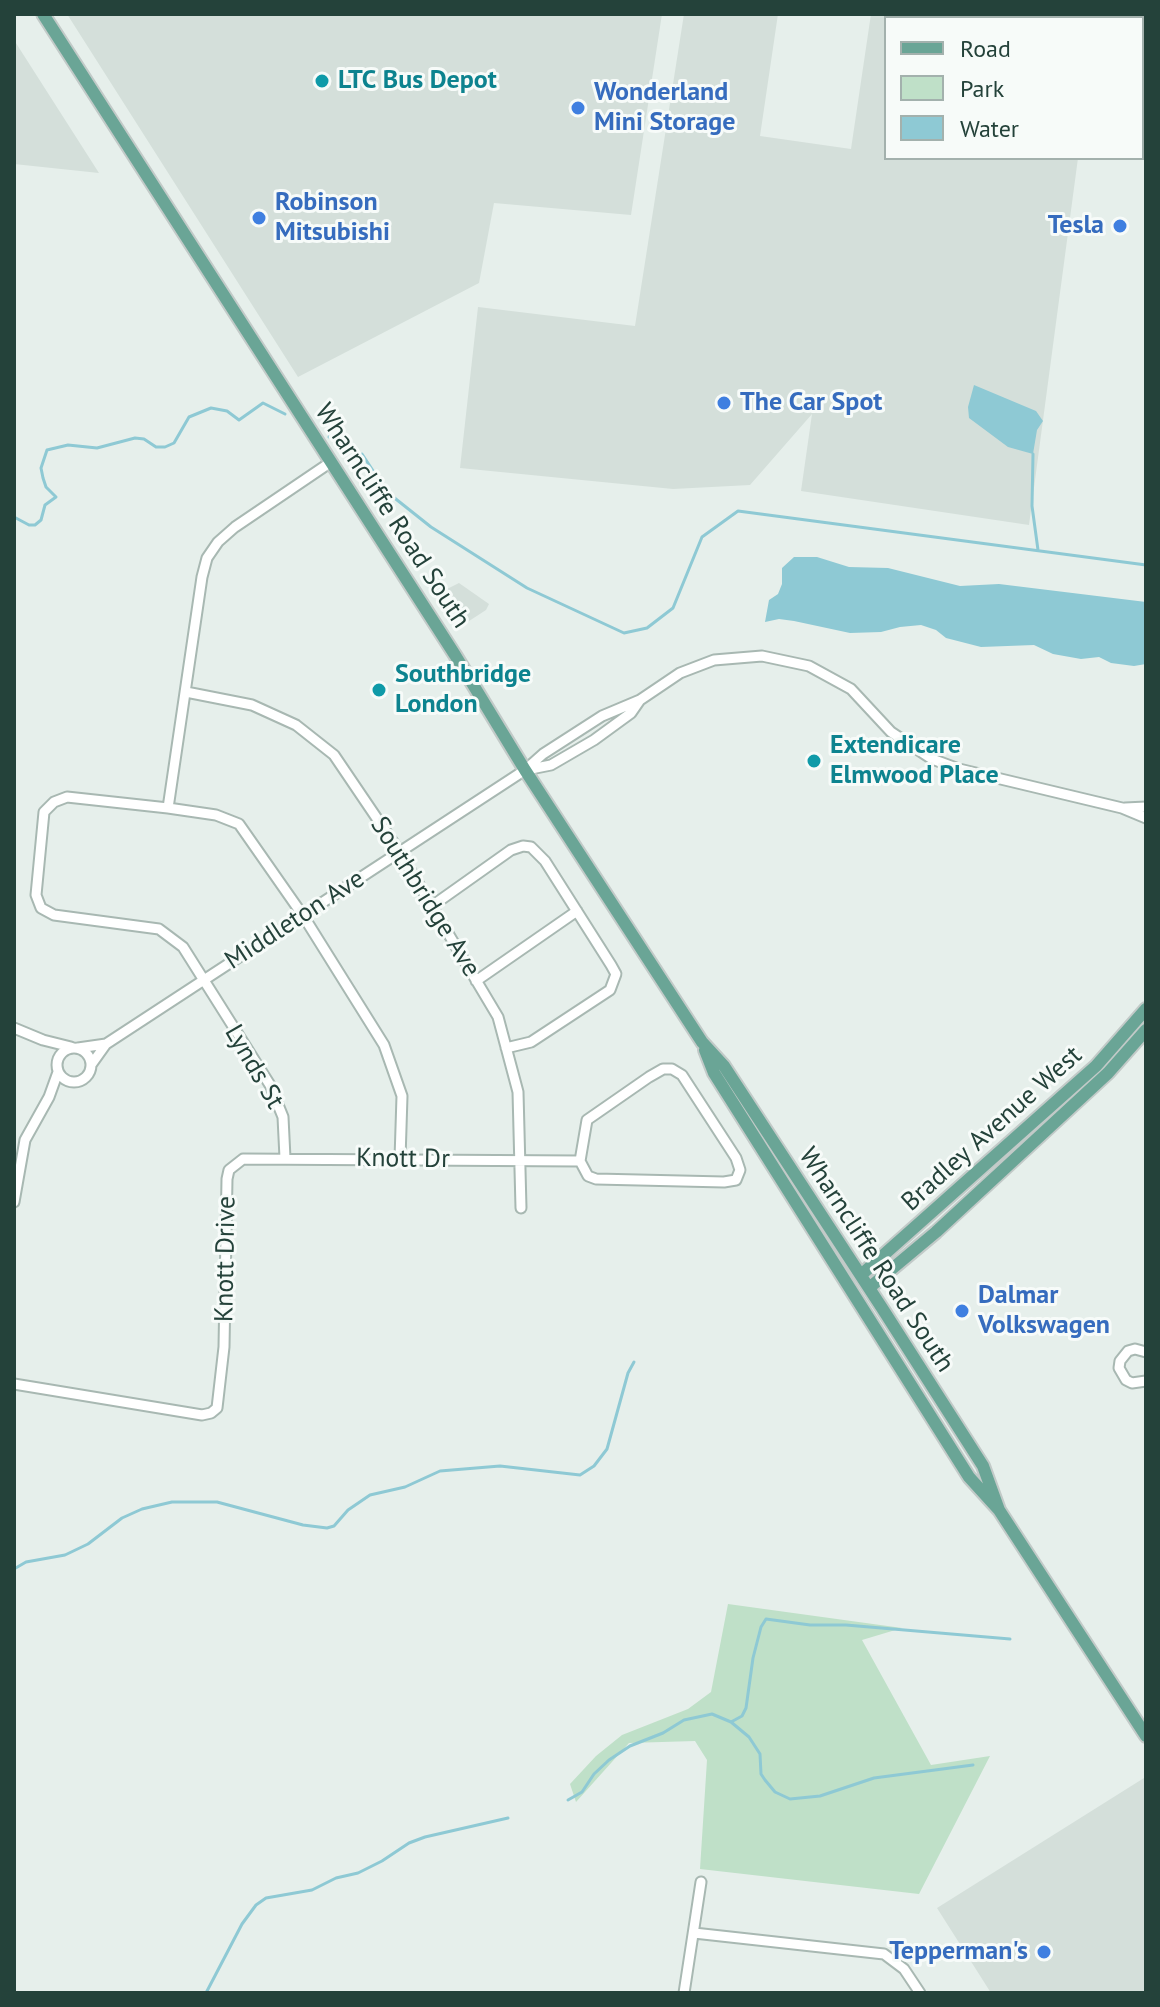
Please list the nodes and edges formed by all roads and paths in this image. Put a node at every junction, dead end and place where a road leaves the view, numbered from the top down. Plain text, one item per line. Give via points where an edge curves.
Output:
1 (43, 14) edge
2 (331, 462) junction
3 (186, 692) junction
4 (640, 700) junction
5 (525, 770) junction
6 (1146, 807) edge
7 (168, 808) junction
8 (1122, 808) junction
9 (1146, 818) edge
10 (399, 851) junction
11 (432, 906) junction
12 (577, 911) junction
13 (304, 917) junction
14 (476, 981) junction
15 (203, 982) junction
16 (1146, 1009) edge
17 (14, 1028) edge
18 (1146, 1030) edge
19 (49, 1042) junction
20 (702, 1042) junction
21 (106, 1044) junction
22 (76, 1048) junction
23 (506, 1048) junction
24 (91, 1065) junction
25 (57, 1066) junction
26 (71, 1082) junction
27 (49, 1097) junction
28 (285, 1158) junction
29 (400, 1159) junction
30 (522, 1161) junction
31 (580, 1161) junction
32 (14, 1202) edge
33 (521, 1208) dead end
34 (861, 1275) junction
35 (869, 1288) junction
36 (1146, 1352) edge
37 (1146, 1381) edge
38 (14, 1384) edge
39 (999, 1510) junction
40 (1146, 1736) edge
41 (701, 1882) dead end
42 (694, 1933) junction
43 (685, 1993) edge
44 (920, 1993) edge

1 - 2 main road, Wharncliffe Road South
2 - 3 street via 235,527 207,558
2 - 5 main road, Wharncliffe Road South
3 - 7 street
3 - 10 street, Southbridge Ave via 252,705 296,725 334,755
4 - 5 street via 602,716
4 - 5 street via 594,740 551,765
4 - 8 street via 680,673 714,660 786,659 841,682 898,738 941,763
5 - 10 street, Middleton Ave
5 - 20 main road, Wharncliffe Road South
6 - 8 street
7 - 13 street, Lynds St via 239,824
7 - 15 street, Lynds St via 67,797 54,802 44,812 36,895 41,908 54,915 159,929 183,947
8 - 9 street
10 - 11 street, Southbridge Ave
10 - 13 street, Middleton Ave
11 - 12 street via 523,846 538,852
11 - 14 street, Southbridge Ave
12 - 14 street
12 - 23 street via 616,974 615,982 531,1042
13 - 15 street, Middleton Ave
13 - 29 street, Lynds St via 384,1045 402,1096
14 - 23 street, Southbridge Ave via 498,1017
15 - 21 street, Middleton Ave
15 - 28 street, Lynds St via 270,1085 283,1117
16 - 34 main road, Bradley Avenue West via 1096,1066
17 - 19 street
18 - 35 main road, Bradley Avenue West via 1108,1073
19 - 22 street
19 - 25 street
20 - 34 main road, Wharncliffe Road South via 724,1066
20 - 39 main road, Wharncliffe Road South via 714,1073 851,1292 969,1477
21 - 22 street
21 - 24 street
22 - 24 street via 85,1052
22 - 25 street via 63,1052
23 - 30 street, Southbridge Ave via 518,1092
24 - 26 street via 87,1076
25 - 26 street via 63,1079
25 - 27 street
26 - 27 street
27 - 32 street via 25,1140
28 - 29 street, Knott Dr
28 - 38 street, Knott Drive via 243,1159 229,1170 217,1408 202,1415
29 - 30 street, Knott Dr
30 - 31 street, Knott Dr
30 - 33 street, Southbridge Ave
31 - 31 street via 596,1179 724,1182 736,1180 740,1170 682,1075 672,1069 649,1077 587,1120
34 - 35 main road, Wharncliffe Road South
35 - 39 main road, Wharncliffe Road South via 983,1466
36 - 37 street via 1128,1351 1119,1368 1132,1383
39 - 40 main road, Wharncliffe Road South
41 - 42 street
42 - 43 street
42 - 44 street via 884,1954 904,1969

